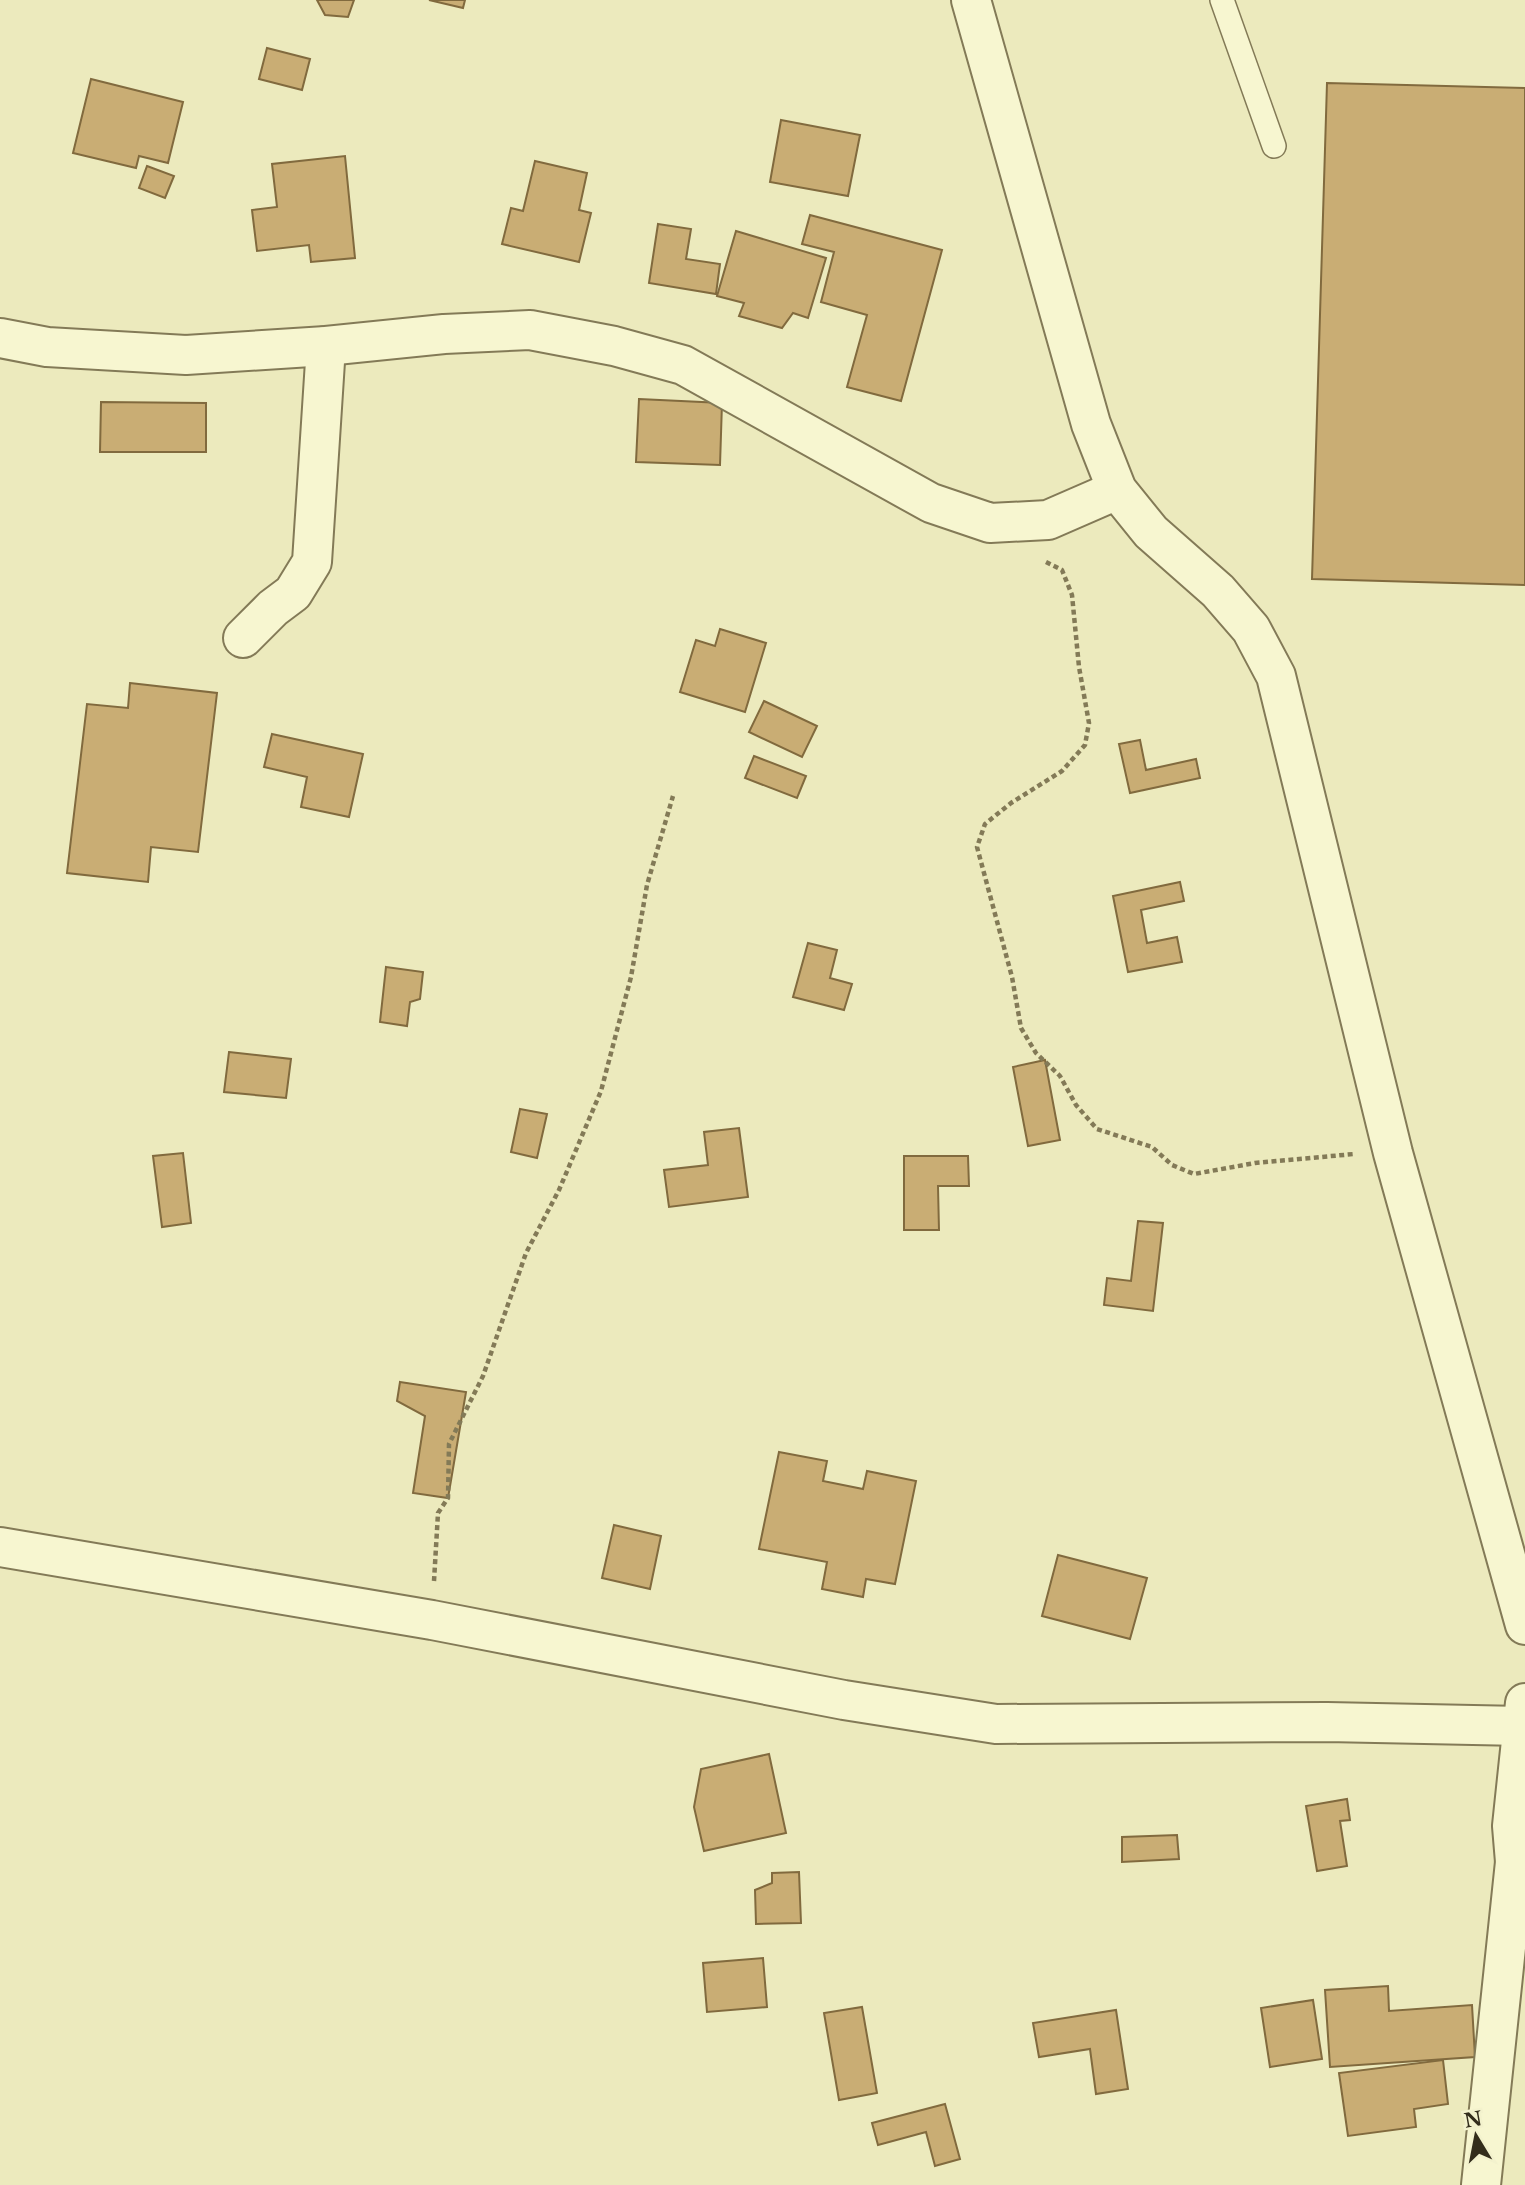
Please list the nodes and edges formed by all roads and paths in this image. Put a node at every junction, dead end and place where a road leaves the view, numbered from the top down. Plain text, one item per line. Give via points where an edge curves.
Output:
1 (971, 0) edge
2 (1222, 0) edge
3 (1274, 146) dead end
4 (0, 338) edge
5 (326, 346) junction
6 (1117, 490) junction
7 (1037, 557) dead end
8 (243, 638) dead end
9 (673, 796) dead end
10 (1393, 1153) junction
11 (0, 1547) edge
12 (432, 1620) junction
13 (1525, 1625) edge
14 (1524, 1715) edge
15 (1520, 1871) edge
16 (1481, 2185) edge

1 - 6 street via 1091,424
2 - 3 lane
4 - 5 street via 47,347 186,355
5 - 6 street via 530,330 614,346 683,365 931,503 990,523 1048,520
5 - 8 street via 312,562 293,593
6 - 10 street via 1151,532 1218,591 1251,629 1276,676
7 - 10 path via 1062,570 1072,595 1089,723 1085,745 1062,771 985,824 977,847 1021,1028 1036,1054 1060,1076 1097,1129 1152,1147 1172,1165 1194,1174 1255,1163
9 - 12 path via 647,885 631,977 601,1091 526,1253 483,1376 449,1444 448,1498 438,1513
10 - 13 street
11 - 12 street
12 - 14 street via 844,1700 996,1724 1327,1722
14 - 15 street via 1512,1826
15 - 16 street

